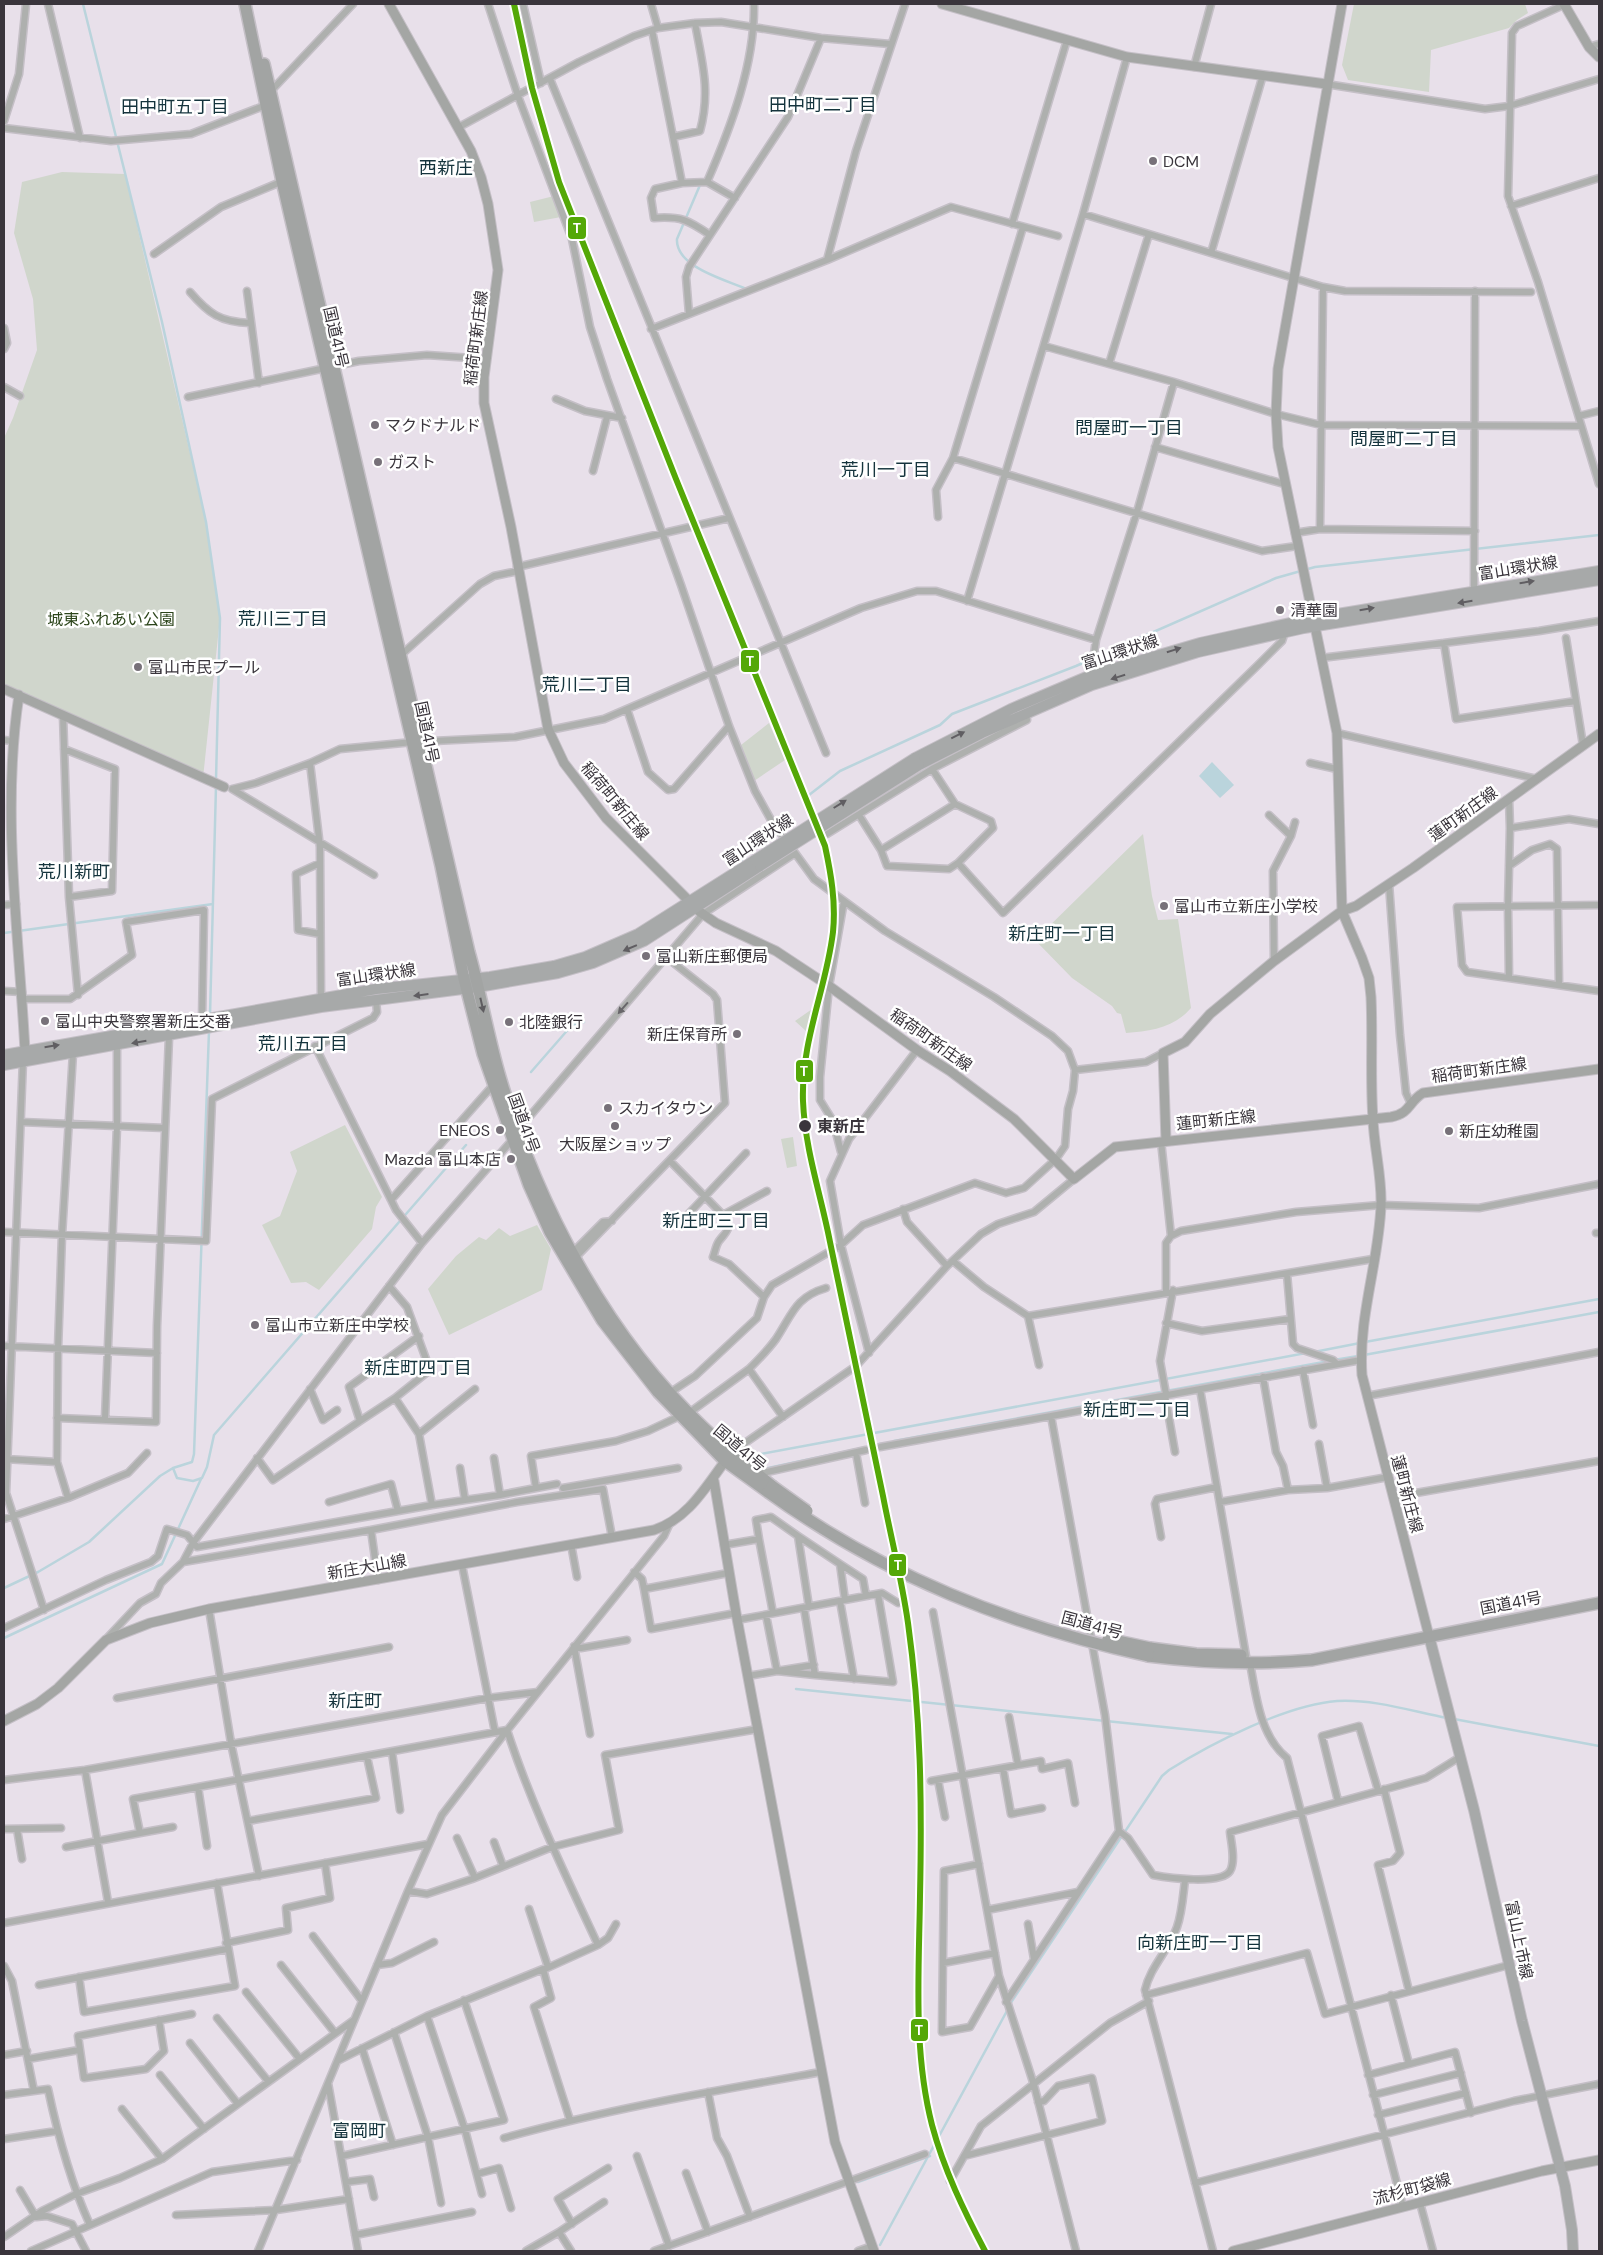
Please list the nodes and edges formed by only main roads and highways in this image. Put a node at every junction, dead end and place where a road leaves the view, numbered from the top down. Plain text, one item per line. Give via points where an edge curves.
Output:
1 (244, 4) edge
2 (249, 4) edge
3 (389, 4) edge
4 (942, 4) edge
5 (1342, 4) edge
6 (1565, 4) edge
7 (1599, 57) edge
8 (1326, 84) junction
9 (287, 179) junction
10 (331, 367) junction
11 (1599, 570) edge
12 (1599, 580) edge
13 (1314, 622) junction
14 (4, 689) edge
15 (19, 695) junction
16 (1599, 734) edge
17 (8, 741) edge
18 (418, 742) junction
19 (917, 761) junction
20 (228, 788) road end
21 (696, 908) junction
22 (1342, 912) junction
23 (471, 983) junction
24 (321, 1003) junction
25 (204, 1024) junction
26 (25, 1051) junction
27 (4, 1055) edge
28 (4, 1065) edge
29 (1599, 1068) edge
30 (1373, 1120) junction
31 (1163, 1141) junction
32 (570, 1259) junction
33 (684, 1414) junction
34 (729, 1456) junction
35 (714, 1480) junction
36 (770, 1489) junction
37 (1599, 1602) edge
38 (1428, 1636) junction
39 (4, 1722) edge
40 (1599, 2160) edge
41 (1560, 2167) junction
42 (873, 2249) edge
43 (1233, 2251) edge
44 (1572, 2251) edge

1 - 9 highway, 国道41号
2 - 9 highway, 国道41号 via 271,90
3 - 21 main road, 稲荷町新庄線 via 459,127 481,177 498,270 486,359 484,403 511,527 548,730 578,783 640,854
4 - 8 main road via 1126,57
5 - 8 main road
6 - 7 main road
8 - 13 main road via 1278,369 1276,414 1284,484
9 - 10 highway, 国道41号
10 - 18 highway, 国道41号
10 - 18 highway, 国道41号 via 401,655
13 -> 11 main road, 富山環状線
12 -> 13 main road, 富山環状線
13 -> 19 main road, 富山環状線 via 1198,652 1092,685
19 -> 13 main road, 富山環状線 via 1011,709 1091,675 1200,643
13 - 22 main road via 1337,733
14 - 15 main road
15 - 17 main road
15 - 20 main road
16 - 22 main road, 蓮町新庄線 via 1389,884
17 - 26 main road
18 - 23 highway, 国道41号
19 - 21 main road, 富山環状線, bridge via 758,863
21 - 23 main road, 富山環状線 via 585,957
21 - 31 main road, 稲荷町新庄線 via 716,924 776,951 997,1105 1074,1180 1115,1147
22 - 30 main road via 1369,978
22 - 31 main road, 蓮町新庄線 via 1274,961 1210,1014 1185,1042 1163,1053
23 -> 24 main road, 富山環状線 via 376,1000
23 - 24 main road, 富山環状線 via 376,989
23 - 32 highway, 国道41号 via 497,1082 516,1135
24 - 25 main road, 富山環状線
26 -> 25 main road, 富山環状線
25 -> 28 main road, 富山環状線 via 169,1037
26 - 27 main road, 富山環状線
29 - 30 main road, 稲荷町新庄線 via 1424,1093 1402,1115
30 - 31 main road, 蓮町新庄線
30 - 38 main road, 蓮町新庄線 via 1381,1205 1361,1358 1367,1396
32 - 33 highway, 国道41号 via 609,1315 671,1392
32 - 33 highway, 国道41号 via 602,1320
33 - 34 highway, 国道41号
34 - 35 main road
34 - 36 highway, 国道41号
34 - 36 highway, 国道41号 via 758,1474
35 - 39 main road, 新庄大山線 via 669,1525 209,1609 150,1623 106,1640 58,1688
35 - 42 main road via 728,1573 835,2142
36 - 38 highway, 国道41号, bridge via 807,1521 854,1550 953,1597 1067,1635 1199,1662 1312,1660
37 - 38 highway, 国道41号
38 - 41 main road, 富山上市線 via 1489,1869 1508,1965
40 - 41 main road, 流杉町袋線
41 - 43 main road, 流杉町袋線
41 - 44 main road, 富山上市線 via 1571,2221

